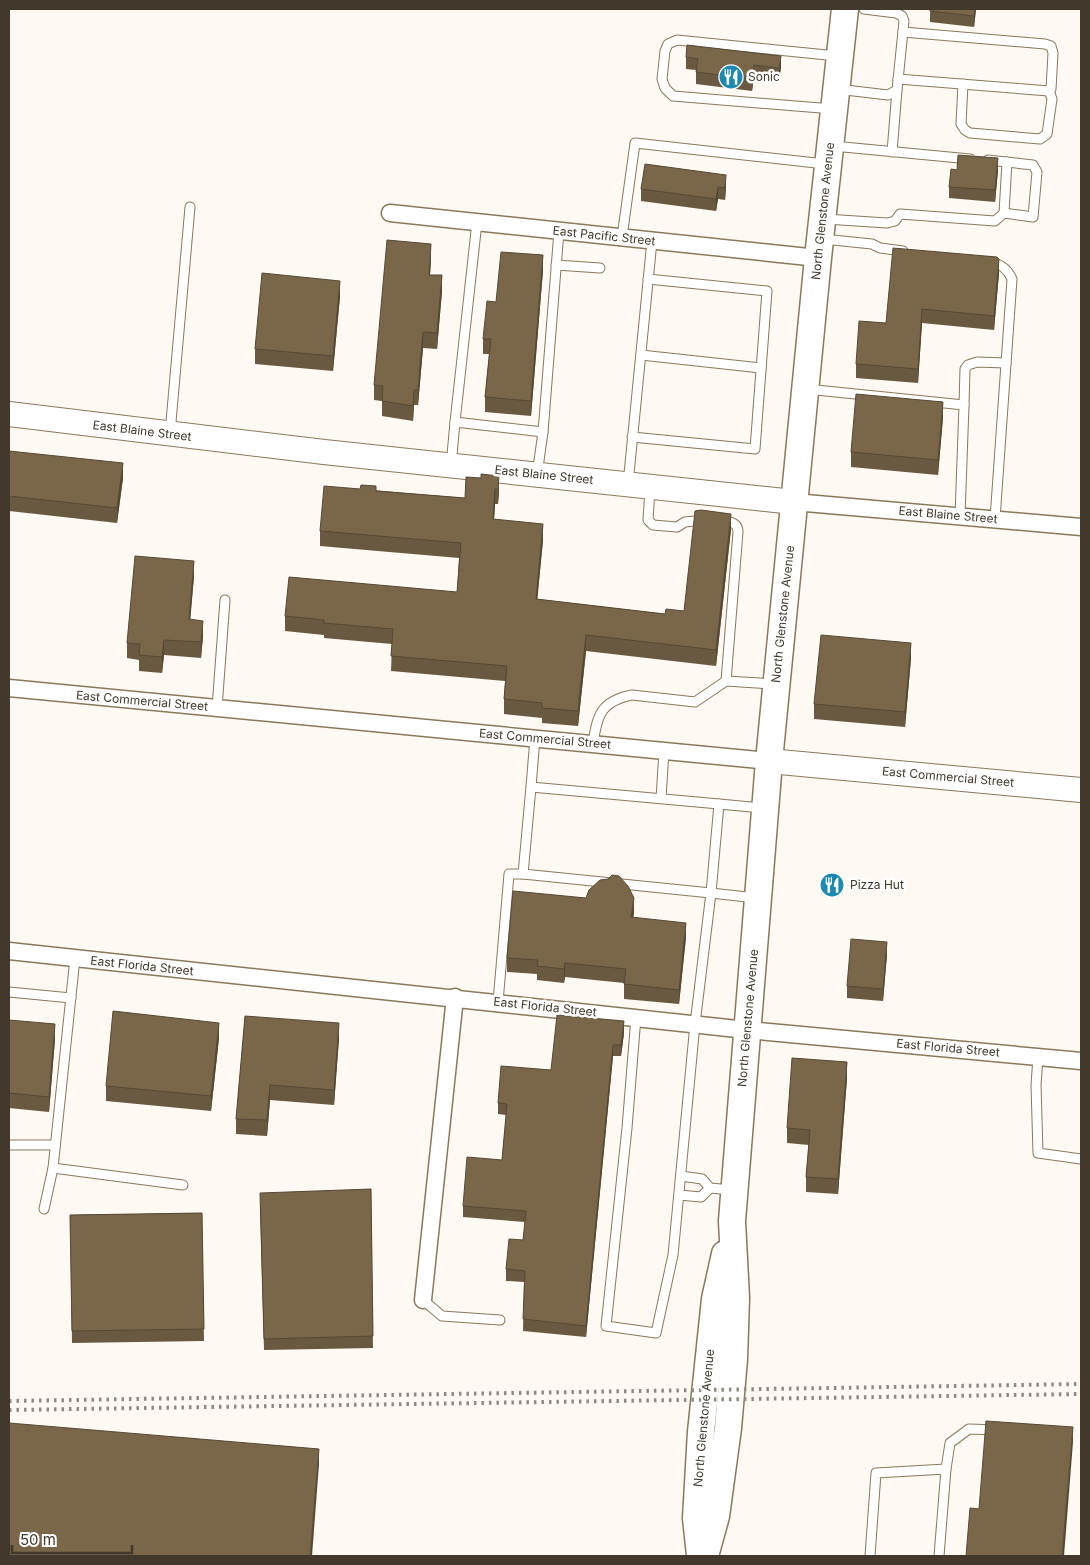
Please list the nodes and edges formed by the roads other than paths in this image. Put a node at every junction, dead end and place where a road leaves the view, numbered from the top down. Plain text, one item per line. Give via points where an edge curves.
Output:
1 (845, 9) edge
2 (864, 9) edge
3 (903, 32) junction
4 (840, 57) junction
5 (898, 78) junction
6 (963, 84) junction
7 (897, 90) junction
8 (1049, 92) junction
9 (835, 99) junction
10 (892, 152) junction
11 (829, 155) junction
12 (1007, 162) junction
13 (190, 207) dead end
14 (390, 213) dead end
15 (1004, 213) junction
16 (477, 222) junction
17 (559, 231) junction
18 (622, 238) junction
19 (820, 239) junction
20 (652, 242) junction
21 (909, 252) edge
22 (975, 260) edge
23 (556, 265) junction
24 (600, 268) dead end
25 (648, 279) junction
26 (640, 355) junction
27 (1006, 363) junction
28 (761, 368) junction
29 (805, 389) junction
30 (964, 404) junction
31 (9, 414) edge
32 (455, 422) junction
33 (543, 432) junction
34 (170, 434) junction
35 (632, 437) junction
36 (451, 466) junction
37 (537, 475) junction
38 (639, 485) junction
39 (794, 502) junction
40 (960, 516) junction
41 (995, 519) junction
42 (1081, 527) edge
43 (225, 600) dead end
44 (726, 681) junction
45 (777, 684) junction
46 (9, 688) edge
47 (217, 708) junction
48 (535, 738) junction
49 (593, 744) junction
50 (664, 750) junction
51 (769, 760) junction
52 (531, 787) junction
53 (1081, 790) edge
54 (661, 798) junction
55 (719, 804) junction
56 (765, 809) junction
57 (523, 874) junction
58 (711, 893) junction
59 (758, 898) junction
60 (9, 951) edge
61 (74, 958) junction
62 (9, 992) edge
63 (71, 998) junction
64 (455, 998) junction
65 (498, 1002) junction
66 (636, 1017) junction
67 (695, 1024) junction
68 (747, 1030) junction
69 (1038, 1057) junction
70 (1081, 1061) edge
71 (9, 1145) edge
72 (55, 1145) junction
73 (1081, 1159) edge
74 (53, 1168) junction
75 (680, 1176) junction
76 (183, 1185) dead end
77 (722, 1189) junction
78 (679, 1195) junction
79 (44, 1210) dead end
80 (732, 1221) junction
81 (423, 1300) joint
82 (500, 1320) dead end
83 (1008, 1431) edge
84 (946, 1469) junction
85 (700, 1556) edge
86 (705, 1556) edge
87 (870, 1556) edge
88 (939, 1556) edge

1 - 4 main road, North Glenstone Avenue
2 - 3 lane via 902,16
3 - 5 lane
3 - 8 lane via 1051,46
4 - 9 main road, North Glenstone Avenue
4 - 9 lane via 677,40 668,44 665,51 662,79 673,96
5 - 6 lane
5 - 7 lane
6 - 8 lane
6 - 8 lane via 961,124 965,130 1040,139 1047,134 1052,99
7 - 9 lane via 888,95
7 - 10 lane
9 - 11 main road, North Glenstone Avenue
10 - 11 lane
10 - 12 lane
11 - 18 lane via 634,143
11 - 19 main road, North Glenstone Avenue
12 - 15 lane
12 - 15 lane via 1033,165 1037,172 1033,216
13 - 34 lane
14 - 16 street, East Pacific Street
15 - 19 lane via 994,221 900,214 895,221
16 - 17 street, East Pacific Street
16 - 32 lane
17 - 18 street, East Pacific Street
17 - 23 lane
18 - 20 street, East Pacific Street
19 - 20 street, East Pacific Street
19 - 21 lane via 872,244
19 - 29 main road, North Glenstone Avenue
20 - 25 lane
22 - 27 lane via 1001,265 1012,279
23 - 24 lane
23 - 33 lane
25 - 26 lane
25 - 28 lane via 767,290
26 - 28 lane
26 - 35 lane
27 - 30 lane via 977,362 968,365
27 - 41 lane
28 - 35 lane via 755,449
29 - 30 lane
29 - 39 main road, North Glenstone Avenue
30 - 40 lane
31 - 34 street, East Blaine Street
32 - 33 lane
32 - 36 lane
33 - 37 lane
34 - 36 street, East Blaine Street
35 - 38 lane
36 - 37 street, East Blaine Street
37 - 38 street, East Blaine Street
38 - 39 street, East Blaine Street
38 - 44 lane via 648,520 653,525 677,527 685,522 701,520 737,525
39 - 40 street, East Blaine Street
39 - 45 main road, North Glenstone Avenue
40 - 41 street, East Blaine Street
41 - 42 street, East Blaine Street
43 - 47 lane
44 - 45 lane
44 - 49 lane via 695,702 632,695 607,704 596,722
45 - 51 main road, North Glenstone Avenue
46 - 47 street, East Commercial Street
47 - 48 street, East Commercial Street
48 - 49 street, East Commercial Street
48 - 52 lane
49 - 50 street, East Commercial Street
50 - 51 street, East Commercial Street
50 - 54 lane
51 - 53 street, East Commercial Street
51 - 56 main road, North Glenstone Avenue
52 - 54 lane
52 - 57 lane
54 - 55 lane
55 - 56 lane
55 - 58 lane
56 - 59 main road, North Glenstone Avenue
57 - 58 lane
57 - 65 lane via 509,874
58 - 59 lane
58 - 67 lane
59 - 68 main road, North Glenstone Avenue
60 - 61 street, East Florida Street
61 - 63 lane
61 - 64 street, East Florida Street
62 - 63 lane
63 - 72 lane
64 - 65 street, East Florida Street
64 - 81 street
65 - 66 street, East Florida Street
66 - 67 street, East Florida Street
66 - 78 lane via 606,1326 656,1333 673,1255
67 - 68 street, East Florida Street
67 - 75 lane
68 - 69 street, East Florida Street
68 - 77 main road, North Glenstone Avenue
69 - 70 street, East Florida Street
69 - 73 lane via 1038,1153
71 - 72 lane
72 - 74 lane
74 - 76 lane
74 - 79 lane
75 - 77 lane via 702,1179
75 - 78 lane
77 - 78 lane via 701,1197
77 - 80 main road, North Glenstone Avenue
80 - 85 main road, North Glenstone Avenue via 715,1299 706,1383 696,1518
80 - 86 main road, North Glenstone Avenue via 736,1298 734,1359 716,1516
81 - 82 lane via 442,1316
83 - 84 lane via 969,1429 950,1443
84 - 87 lane via 876,1473
84 - 88 lane

